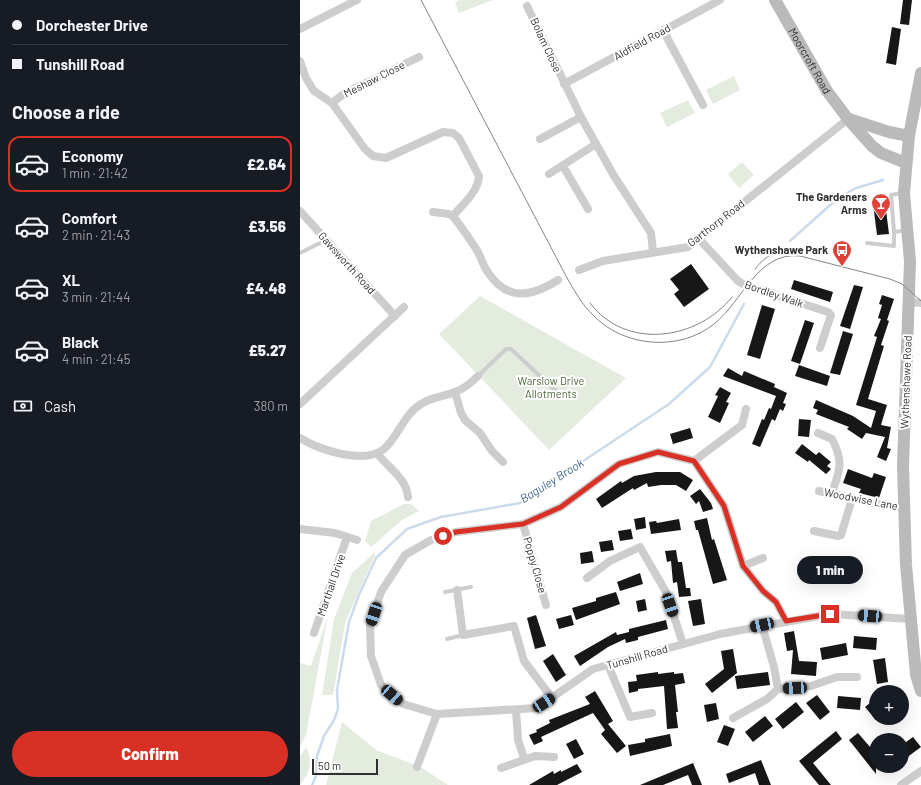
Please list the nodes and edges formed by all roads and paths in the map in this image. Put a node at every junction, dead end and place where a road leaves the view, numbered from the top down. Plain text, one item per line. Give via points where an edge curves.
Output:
1 (358, 0) edge
2 (720, 0) edge
3 (775, 0) edge
4 (527, 6) dead end
5 (300, 29) edge
6 (663, 30) junction
7 (418, 57) dead end
8 (300, 61) edge
9 (921, 73) edge
10 (564, 84) junction
11 (332, 103) junction
12 (702, 105) dead end
13 (581, 117) junction
14 (848, 119) junction
15 (909, 136) junction
16 (540, 140) dead end
17 (596, 144) junction
18 (906, 163) junction
19 (562, 166) junction
20 (549, 174) dead end
21 (904, 193) junction
22 (588, 209) dead end
23 (300, 211) edge
24 (433, 212) dead end
25 (453, 216) junction
26 (907, 230) junction
27 (894, 232) junction
28 (699, 239) junction
29 (326, 240) junction
30 (867, 243) dead end
31 (653, 252) junction
32 (300, 253) edge
33 (579, 270) dead end
34 (558, 280) dead end
35 (908, 302) junction
36 (921, 303) edge
37 (404, 307) dead end
38 (395, 316) junction
39 (820, 348) dead end
40 (478, 376) joint
41 (455, 392) junction
42 (561, 396) dead end
43 (300, 404) edge
44 (746, 409) dead end
45 (818, 433) dead end
46 (300, 438) edge
47 (377, 453) junction
48 (694, 461) junction
49 (503, 462) dead end
50 (819, 491) dead end
51 (832, 494) junction
52 (408, 497) dead end
53 (852, 499) junction
54 (904, 507) junction
55 (523, 524) junction
56 (300, 529) edge
57 (814, 531) dead end
58 (347, 537) junction
59 (357, 540) dead end
60 (763, 558) dead end
61 (743, 566) junction
62 (587, 578) dead end
63 (471, 587) dead end
64 (457, 590) junction
65 (446, 592) dead end
66 (546, 605) dead end
67 (910, 619) junction
68 (786, 621) junction
69 (762, 625) junction
70 (314, 633) dead end
71 (463, 636) junction
72 (447, 639) dead end
73 (683, 644) junction
74 (608, 665) junction
75 (857, 677) dead end
76 (778, 689) junction
77 (921, 691) edge
78 (552, 698) junction
79 (516, 710) junction
80 (652, 713) dead end
81 (437, 714) junction
82 (732, 718) dead end
83 (554, 757) dead end
84 (524, 758) junction
85 (418, 767) dead end
86 (501, 768) dead end
87 (921, 771) edge
88 (901, 785) edge

1 - 5 street
2 - 6 street, Aldfield Road
3 - 14 main road, Moorcroft Road via 827,91
4 - 10 street, Bolam Close
6 - 10 street, Aldfield Road
6 - 12 street
7 - 11 street, Meshaw Close via 345,93
8 - 11 street via 314,91
9 - 15 main road, Wythenshawe Road
10 - 13 street
11 - 25 street via 365,150 373,156 386,158 443,132 453,133 459,138 479,176 473,193
13 - 16 street
13 - 17 street
14 - 15 main road
14 - 18 main road, Moorcroft Road via 881,153
14 - 28 street, Garthorp Road
15 - 18 main road, Wythenshawe Road
17 - 19 street
17 - 31 street via 651,233
18 - 21 main road, Wythenshawe Road
19 - 20 street
19 - 22 street
21 - 26 main road, Wythenshawe Road
21 - 27 lane via 891,195
23 - 29 street, Gawsworth Road
24 - 25 street
25 - 34 street via 498,285 516,293 528,294 541,291
26 - 27 lane
26 - 35 main road, Wythenshawe Road via 910,261
27 - 30 lane via 894,246
28 - 31 street, Garthorp Road via 688,247
28 - 39 street, Bordley Walk via 743,284 828,312 831,315
29 - 32 lane
29 - 38 street, Gawsworth Road
31 - 33 street, Garthorp Road via 603,261
35 - 36 street
35 - 54 main road, Wythenshawe Road
37 - 38 street
38 - 43 street
40 - 41 street
40 - 42 lane via 504,351 511,349
41 - 47 street via 428,400 410,412 384,448
41 - 49 street via 465,420 480,433
44 - 48 street via 742,425
45 - 51 street via 832,439 840,455
46 - 47 street via 322,449 353,456
47 - 52 street via 405,484
48 - 55 street via 658,452 619,464 561,507
48 - 61 street via 724,506
50 - 51 street, Woodwise Lane
51 - 53 street, Woodwise Lane
53 - 54 street, Woodwise Lane
53 - 57 street via 841,535
54 - 67 main road, Wythenshawe Road
55 - 66 street, Poppy Close
55 - 81 street, Tunshill Road via 456,532 431,540 405,555 381,592 370,625 371,656 381,685 403,704
56 - 58 street
58 - 59 street
58 - 70 street, Marthall Drive
60 - 61 street
61 - 68 street via 763,591 776,602
62 - 73 street via 610,561 640,547 666,592
63 - 64 lane
64 - 65 lane
64 - 71 street
67 - 68 street, Tunshill Road via 830,614
67 - 77 main road, Wythenshawe Road via 916,675
68 - 69 street, Tunshill Road
69 - 73 street, Tunshill Road
69 - 76 street
71 - 72 lane
71 - 78 street via 514,626 524,661
73 - 74 street, Tunshill Road
74 - 78 street, Tunshill Road via 593,670
74 - 80 street via 630,717
75 - 76 street via 837,677 811,686
76 - 82 street via 767,699
78 - 79 street, Tunshill Road via 537,708
79 - 81 street, Tunshill Road
79 - 84 street via 518,740
81 - 85 street
83 - 84 street via 545,755
84 - 86 street via 516,764
87 - 88 street

